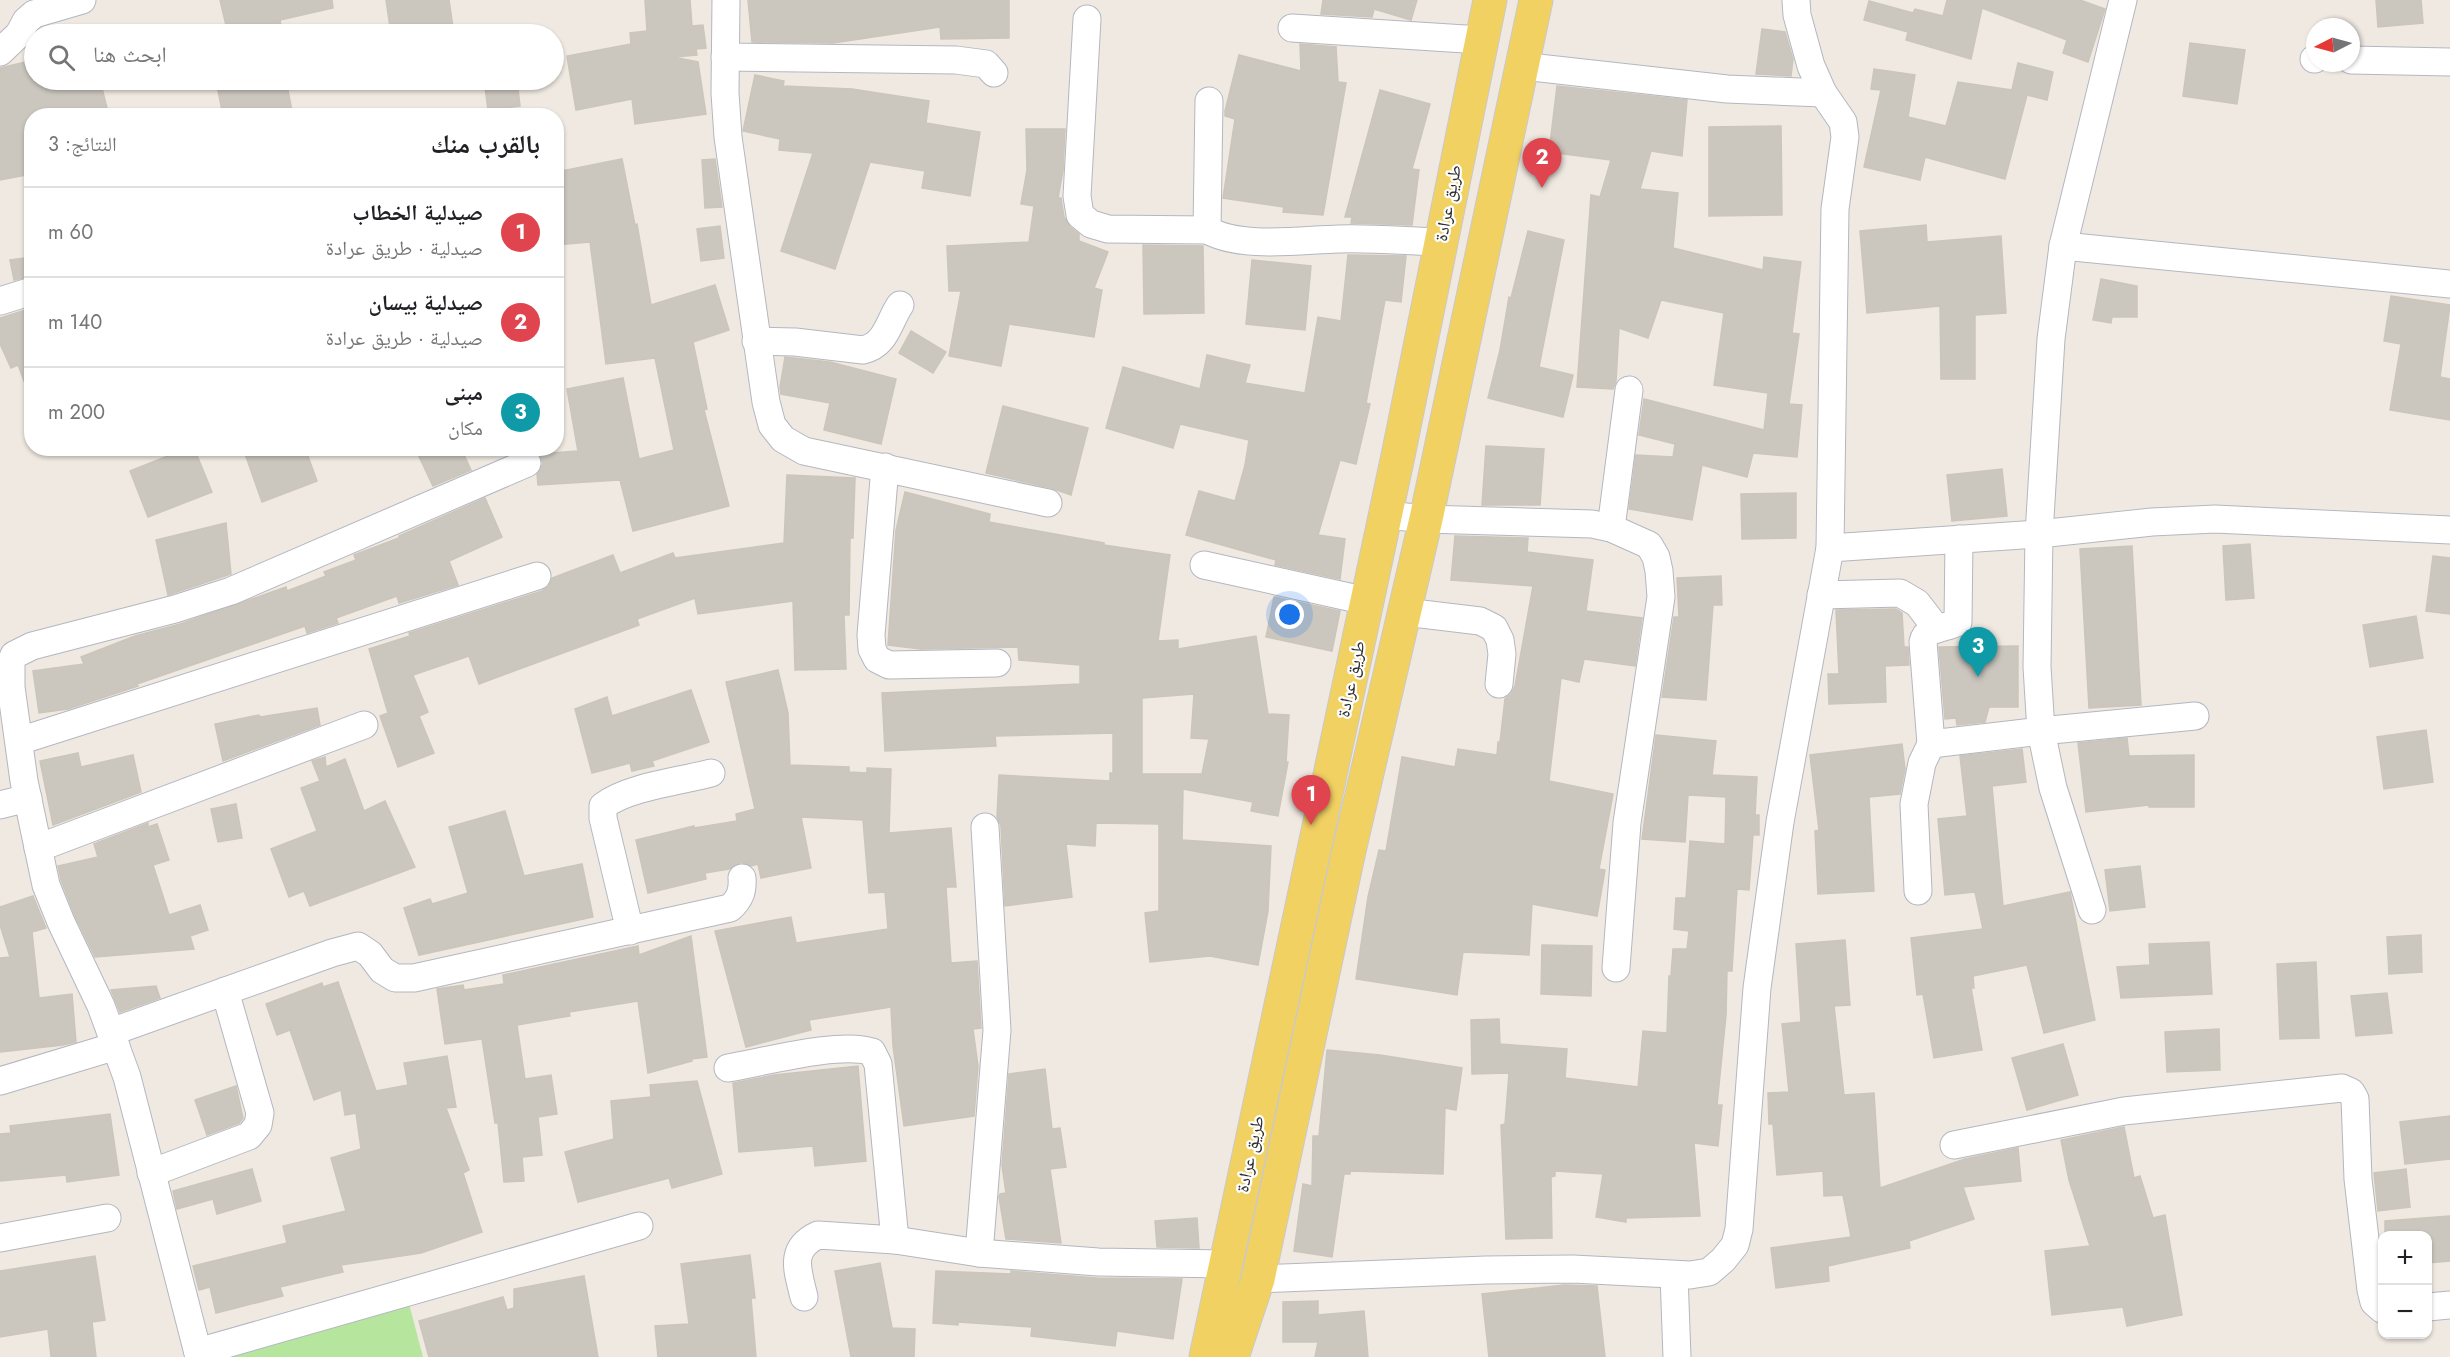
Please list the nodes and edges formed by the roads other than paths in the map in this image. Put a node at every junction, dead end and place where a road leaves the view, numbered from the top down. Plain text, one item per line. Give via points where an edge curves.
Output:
1 (82, 0) edge
2 (726, 0) edge
3 (1490, 0) edge
4 (1536, 0) edge
5 (1796, 0) edge
6 (2123, 0) edge
7 (1087, 19) dead end
8 (24, 24) edge
9 (24, 25) edge
10 (1292, 28) dead end
11 (1481, 40) junction
12 (0, 52) edge
13 (725, 57) junction
14 (2360, 60) edge
15 (2450, 62) edge
16 (1522, 66) junction
17 (994, 73) dead end
18 (1823, 93) junction
19 (1209, 101) dead end
20 (1206, 230) junction
21 (1440, 242) junction
22 (2063, 246) junction
23 (2450, 284) edge
24 (24, 294) edge
25 (0, 301) edge
26 (900, 305) dead end
27 (756, 341) junction
28 (1629, 390) dead end
29 (1399, 451) junction
30 (1440, 456) junction
31 (527, 463) dead end
32 (885, 467) junction
33 (1048, 503) dead end
34 (1386, 515) junction
35 (1426, 519) junction
36 (1611, 528) junction
37 (2450, 530) edge
38 (2038, 534) junction
39 (1959, 539) junction
40 (1830, 548) junction
41 (1204, 565) dead end
42 (537, 576) dead end
43 (1821, 595) junction
44 (1367, 601) junction
45 (1405, 612) junction
46 (1937, 629) junction
47 (997, 663) dead end
48 (1499, 684) dead end
49 (2195, 716) dead end
50 (364, 725) dead end
51 (12, 726) edge
52 (2041, 731) junction
53 (1931, 744) junction
54 (711, 773) dead end
55 (28, 798) junction
56 (0, 805) edge
57 (985, 826) dead end
58 (38, 848) junction
59 (742, 878) dead end
60 (1918, 891) dead end
61 (2092, 910) dead end
62 (630, 931) junction
63 (1616, 968) dead end
64 (225, 991) junction
65 (114, 1039) junction
66 (728, 1068) dead end
67 (0, 1081) edge
68 (1954, 1145) dead end
69 (151, 1173) junction
70 (106, 1218) dead end
71 (639, 1226) dead end
72 (0, 1238) edge
73 (895, 1240) junction
74 (979, 1253) junction
75 (1226, 1264) junction
76 (1674, 1275) junction
77 (1258, 1279) junction
78 (804, 1297) dead end
79 (2450, 1305) edge
80 (2378, 1306) edge
81 (2432, 1307) edge
82 (198, 1355) edge
83 (1223, 1356) edge
84 (1677, 1357) edge

1 - 8 street via 34,14
2 - 13 street
3 - 11 main road, طريق عرادة
4 - 16 main road
5 - 18 street via 1811,66
6 - 22 street
7 - 20 street via 1077,196 1080,215 1091,224 1108,229
9 - 12 street
10 - 11 street
11 - 21 main road, طريق عرادة
13 - 17 street via 956,60 986,64
13 - 27 street via 728,137
14 - 15 street
16 - 18 street via 1727,89
16 - 30 main road
18 - 40 street via 1843,122 1845,137 1835,209
19 - 20 street
20 - 21 street via 1220,236 1290,242
21 - 29 main road, طريق عرادة
22 - 23 street
22 - 38 street
24 - 25 street
26 - 27 street via 878,345 863,350
27 - 32 street via 772,425 783,439 804,451
28 - 36 street
29 - 30 main road
29 - 34 main road, طريق عرادة
30 - 35 main road
31 - 51 street via 231,591 32,646 14,655
32 - 33 street
32 - 47 street via 870,635 877,659 889,665
34 - 35 street
34 - 44 main road, طريق عرادة
35 - 36 street via 1592,524
35 - 45 main road
36 - 63 street via 1649,545 1656,557 1661,597 1627,823
37 - 38 street via 2215,519
38 - 39 street
38 - 52 street via 2037,667
39 - 40 street
39 - 46 street via 1958,622
40 - 43 street
41 - 44 street
42 - 51 street
43 - 46 street via 1899,592 1917,603
43 - 76 street via 1780,822 1757,988 1739,1229 1735,1245 1709,1272
44 - 75 main road, طريق عرادة
45 - 48 street via 1480,621 1494,628 1501,647
45 - 77 main road via 1351,843
46 - 53 street via 1924,635 1923,642
49 - 52 street
50 - 58 street
51 - 55 street
52 - 53 street
52 - 61 street via 2053,788
53 - 60 street via 1922,763 1914,804
54 - 62 street via 627,794 603,806
55 - 56 street
55 - 58 street
57 - 74 street via 997,1030
58 - 65 street via 57,913
59 - 62 street via 743,890 730,908
62 - 64 street via 414,978 395,978 358,946
64 - 65 street
64 - 69 street via 260,1113 258,1125 249,1136
65 - 67 street
65 - 69 street
66 - 73 street via 839,1049 872,1052 878,1064
68 - 80 street via 2124,1111 2342,1088 2355,1099 2358,1179 2370,1290
69 - 82 street
70 - 72 street
71 - 82 street
73 - 74 street
73 - 78 street via 818,1235 807,1240 798,1258
74 - 75 street via 1098,1262
75 - 83 main road, طريق عرادة
76 - 77 street via 1562,1269
76 - 84 street
77 - 83 main road
79 - 81 street

